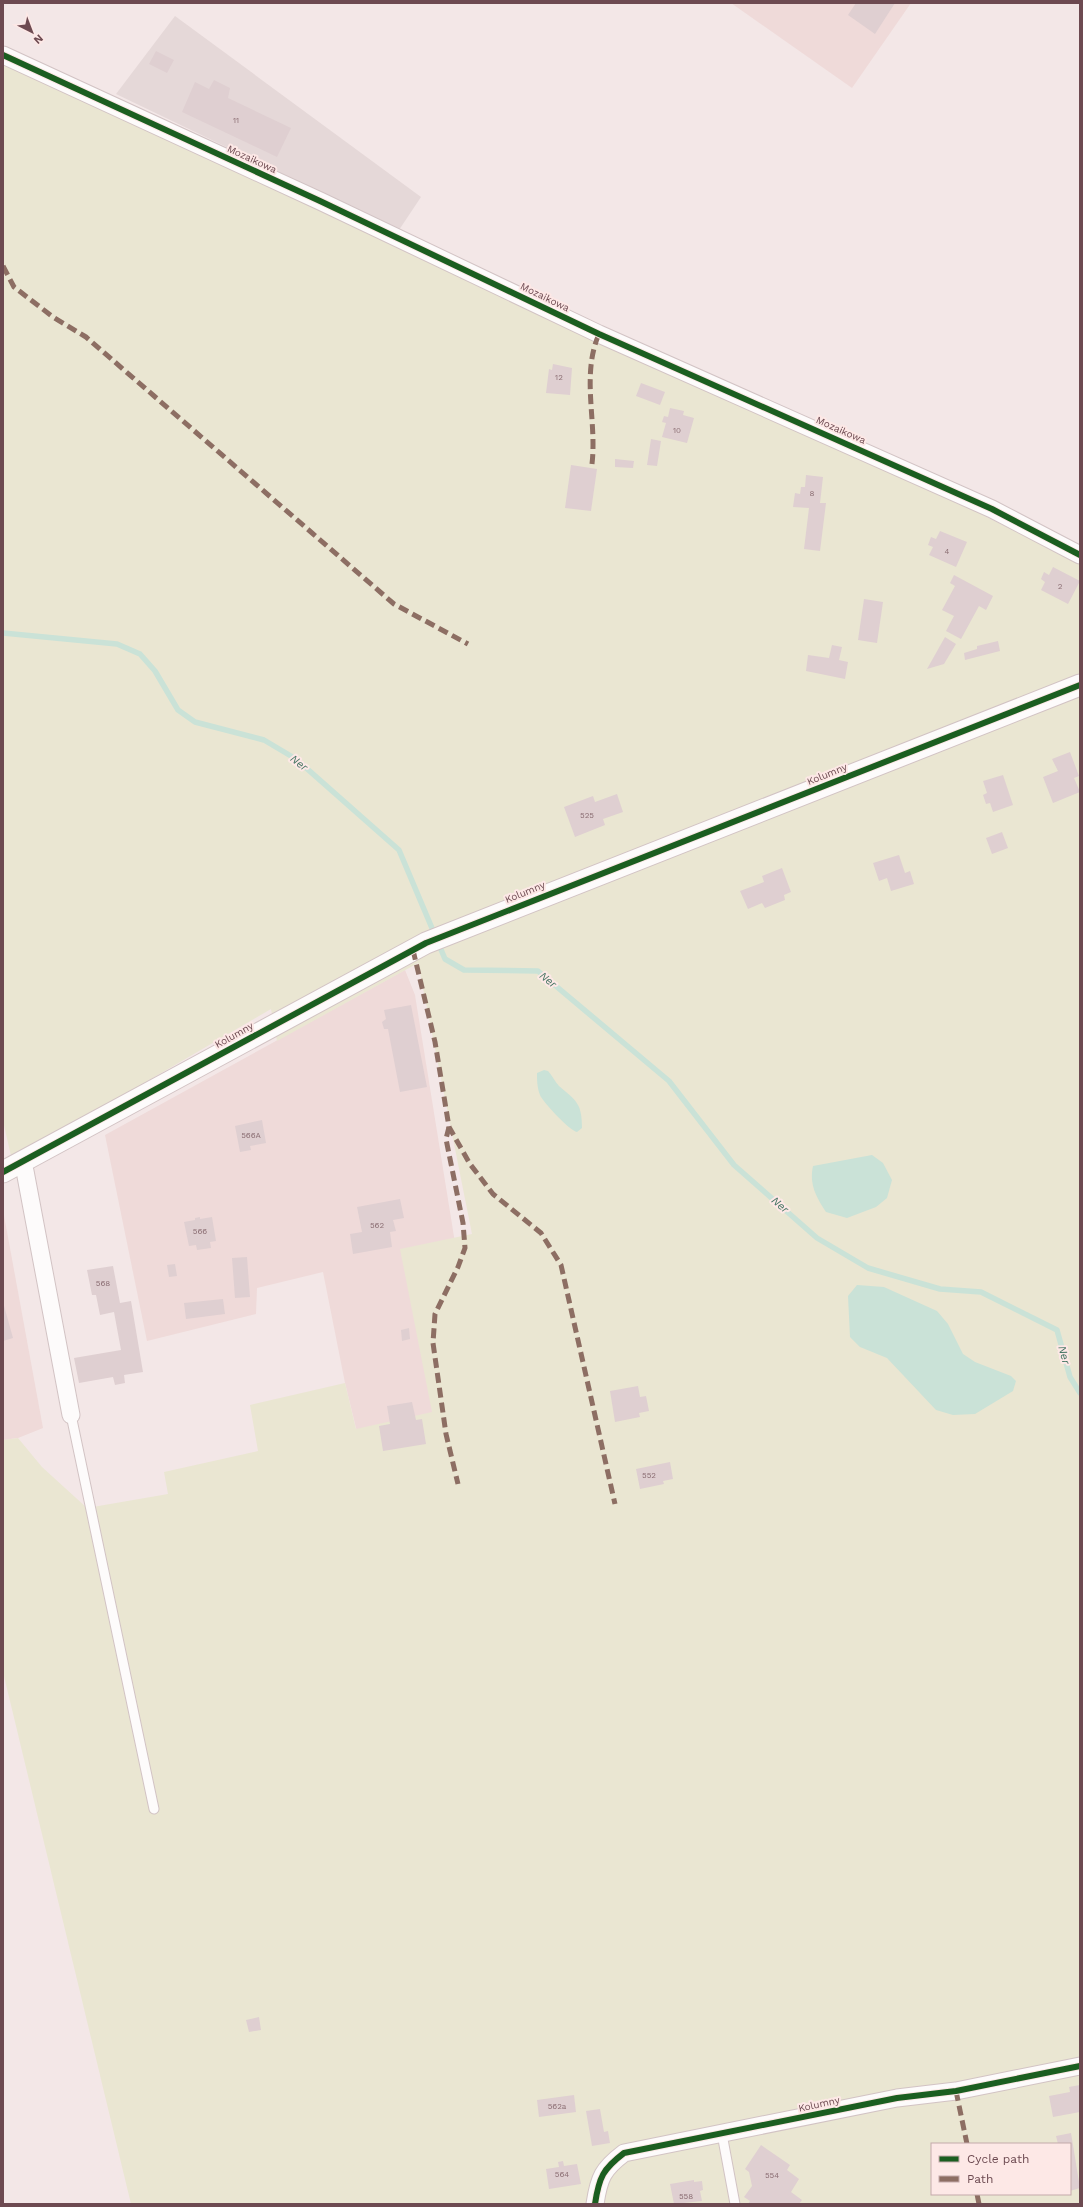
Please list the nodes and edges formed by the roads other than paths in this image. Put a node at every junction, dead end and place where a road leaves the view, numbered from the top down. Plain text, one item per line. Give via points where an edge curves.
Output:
1 (3, 55) edge
2 (1080, 555) edge
3 (1080, 685) edge
4 (12, 1168) edge
5 (71, 1415) joint
6 (154, 1809) dead end
7 (1080, 2066) edge
8 (722, 2134) junction
9 (595, 2204) edge
10 (735, 2204) edge

1 - 2 street, Mozaikowa via 320,201 599,334 992,509
3 - 4 street, Kolumny via 426,943
4 - 5 street via 25,1171
5 - 6 lane
7 - 8 street, Kolumny via 956,2091 897,2098
8 - 9 street, Kolumny via 624,2153 607,2166 598,2187
8 - 10 lane

